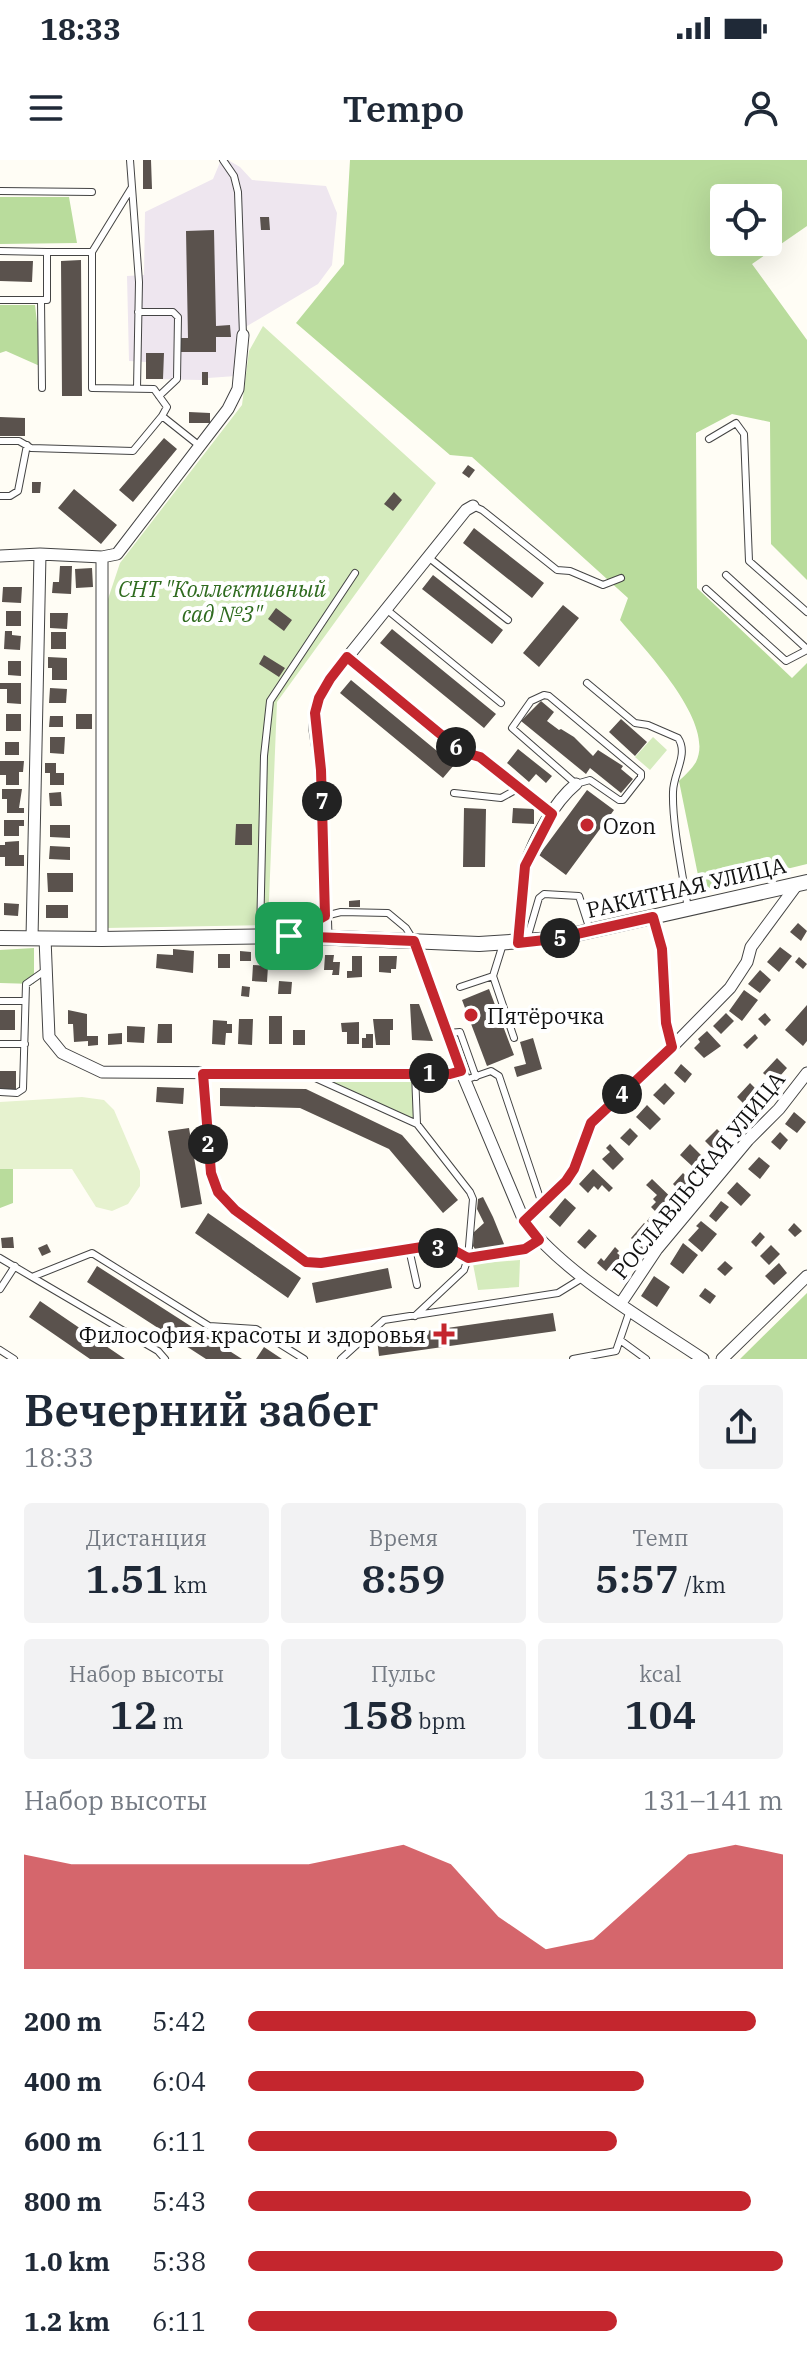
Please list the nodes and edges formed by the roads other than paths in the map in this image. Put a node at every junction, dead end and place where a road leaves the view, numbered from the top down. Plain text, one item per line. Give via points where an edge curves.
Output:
1 (130, 160) edge
2 (223, 160) edge
3 (132, 187) junction
4 (0, 191) edge
5 (92, 192) dead end
6 (0, 251) edge
7 (47, 252) junction
8 (92, 252) junction
9 (0, 300) edge
10 (41, 300) junction
11 (138, 312) junction
12 (243, 335) joint
13 (42, 388) dead end
14 (137, 388) junction
15 (159, 396) junction
16 (162, 416) junction
17 (709, 439) dead end
18 (0, 441) edge
19 (27, 445) junction
20 (201, 447) junction
21 (0, 496) edge
22 (473, 506) joint
23 (40, 554) junction
24 (0, 556) edge
25 (102, 557) junction
26 (428, 557) junction
27 (355, 573) dead end
28 (726, 575) dead end
29 (621, 578) dead end
30 (706, 589) dead end
31 (386, 609) junction
32 (807, 612) edge
33 (508, 620) dead end
34 (807, 649) edge
35 (347, 657) junction
36 (587, 683) dead end
37 (501, 703) dead end
38 (576, 784) junction
39 (519, 788) junction
40 (454, 793) dead end
41 (552, 814) junction
42 (802, 884) edge
43 (688, 909) junction
44 (325, 916) junction
45 (653, 917) junction
46 (590, 931) junction
47 (289, 936) junction
48 (260, 937) junction
49 (326, 937) junction
50 (0, 938) edge
51 (39, 938) junction
52 (102, 939) junction
53 (414, 941) junction
54 (516, 943) junction
55 (46, 970) junction
56 (493, 976) junction
57 (460, 987) dead end
58 (0, 1001) edge
59 (25, 1001) junction
60 (514, 1038) dead end
61 (0, 1044) edge
62 (25, 1044) junction
63 (672, 1047) junction
64 (304, 1073) junction
65 (415, 1073) junction
66 (807, 1073) edge
67 (203, 1074) junction
68 (467, 1076) junction
69 (0, 1092) edge
70 (417, 1124) junction
71 (542, 1204) junction
72 (524, 1221) junction
73 (539, 1240) junction
74 (409, 1249) junction
75 (0, 1258) edge
76 (468, 1258) junction
77 (15, 1266) junction
78 (807, 1276) edge
79 (32, 1277) junction
80 (585, 1277) junction
81 (417, 1285) dead end
82 (0, 1289) edge
83 (625, 1306) junction
84 (415, 1316) junction
85 (620, 1340) junction
86 (0, 1350) edge
87 (14, 1359) edge
88 (165, 1359) edge
89 (304, 1359) edge
90 (341, 1359) edge
91 (573, 1359) edge
92 (646, 1359) edge
93 (703, 1359) edge
94 (722, 1359) edge

1 - 3 lane
2 - 12 lane via 238,192
3 - 8 lane
3 - 11 lane
4 - 5 lane
6 - 7 lane
7 - 8 lane
7 - 10 lane via 47,300
8 - 14 lane via 92,388
9 - 10 lane
10 - 13 lane
11 - 14 lane
11 - 15 lane via 173,312 178,317 177,379
12 - 20 street via 238,389
14 - 15 lane via 151,388
15 - 16 lane via 167,407
16 - 19 lane via 133,451
16 - 20 lane
17 - 32 lane via 736,423 744,434 749,561
18 - 19 lane
19 - 21 lane via 18,491
20 - 25 street via 123,548
22 - 26 street
22 - 29 lane via 557,570 603,585
23 - 24 street
23 - 25 street
23 - 51 street
25 - 52 street
26 - 31 street
26 - 33 lane
27 - 48 lane via 270,701
28 - 34 lane
30 - 34 lane via 786,661
31 - 35 street
31 - 37 lane
35 - 39 lane via 462,752 480,757
35 - 44 street via 315,713
36 - 43 lane via 635,723 681,742 673,794
38 - 38 lane via 512,728 531,701 544,695 641,775 621,801 590,780
38 - 41 street
39 - 40 lane via 501,798
39 - 41 lane
41 - 54 street via 525,866
42 - 43 street, РАКИТНАЯ УЛИЦА
42 - 63 street via 751,947 730,988
43 - 45 street, РАКИТНАЯ УЛИЦА
44 - 47 lane
44 - 49 street
44 - 53 lane via 388,913
45 - 46 street, РАКИТНАЯ УЛИЦА
45 - 63 lane via 662,949
46 - 54 street, РАКИТНАЯ УЛИЦА via 556,946
46 - 54 lane via 579,896 544,894
47 - 48 street, РАКИТНАЯ УЛИЦА
47 - 49 street, РАКИТНАЯ УЛИЦА
48 - 52 street, РАКИТНАЯ УЛИЦА
49 - 53 street, РАКИТНАЯ УЛИЦА
50 - 51 street, РАКИТНАЯ УЛИЦА
51 - 52 street, РАКИТНАЯ УЛИЦА
51 - 55 street
53 - 54 street, РАКИТНАЯ УЛИЦА
53 - 68 street
54 - 56 lane
55 - 59 lane via 28,981
55 - 67 street via 49,1037 62,1053 102,1072
56 - 57 lane
56 - 60 lane
58 - 59 lane
59 - 62 lane
61 - 62 lane
62 - 69 lane via 23,1089
63 - 71 street via 591,1123 574,1169
64 - 65 street
64 - 67 street
64 - 70 lane
65 - 68 street
65 - 70 lane
66 - 83 street, РОСЛАВЛЬСКАЯ УЛИЦА via 657,1249
67 - 74 lane via 211,1173 218,1192 235,1210 306,1262
68 - 71 lane via 494,1071 499,1076
68 - 72 street
70 - 76 lane via 473,1199
71 - 72 street
72 - 73 street
73 - 76 lane via 525,1249
73 - 80 street
74 - 76 lane via 450,1248
74 - 81 lane
75 - 77 lane
76 - 84 lane via 464,1270
77 - 79 lane
77 - 82 lane
78 - 94 street
79 - 88 lane
79 - 89 lane via 92,1253 209,1326 256,1329
80 - 83 street
80 - 84 lane via 558,1293
83 - 85 lane
83 - 93 street
84 - 90 lane via 384,1320
85 - 91 lane via 614,1353
85 - 92 lane
86 - 87 lane

